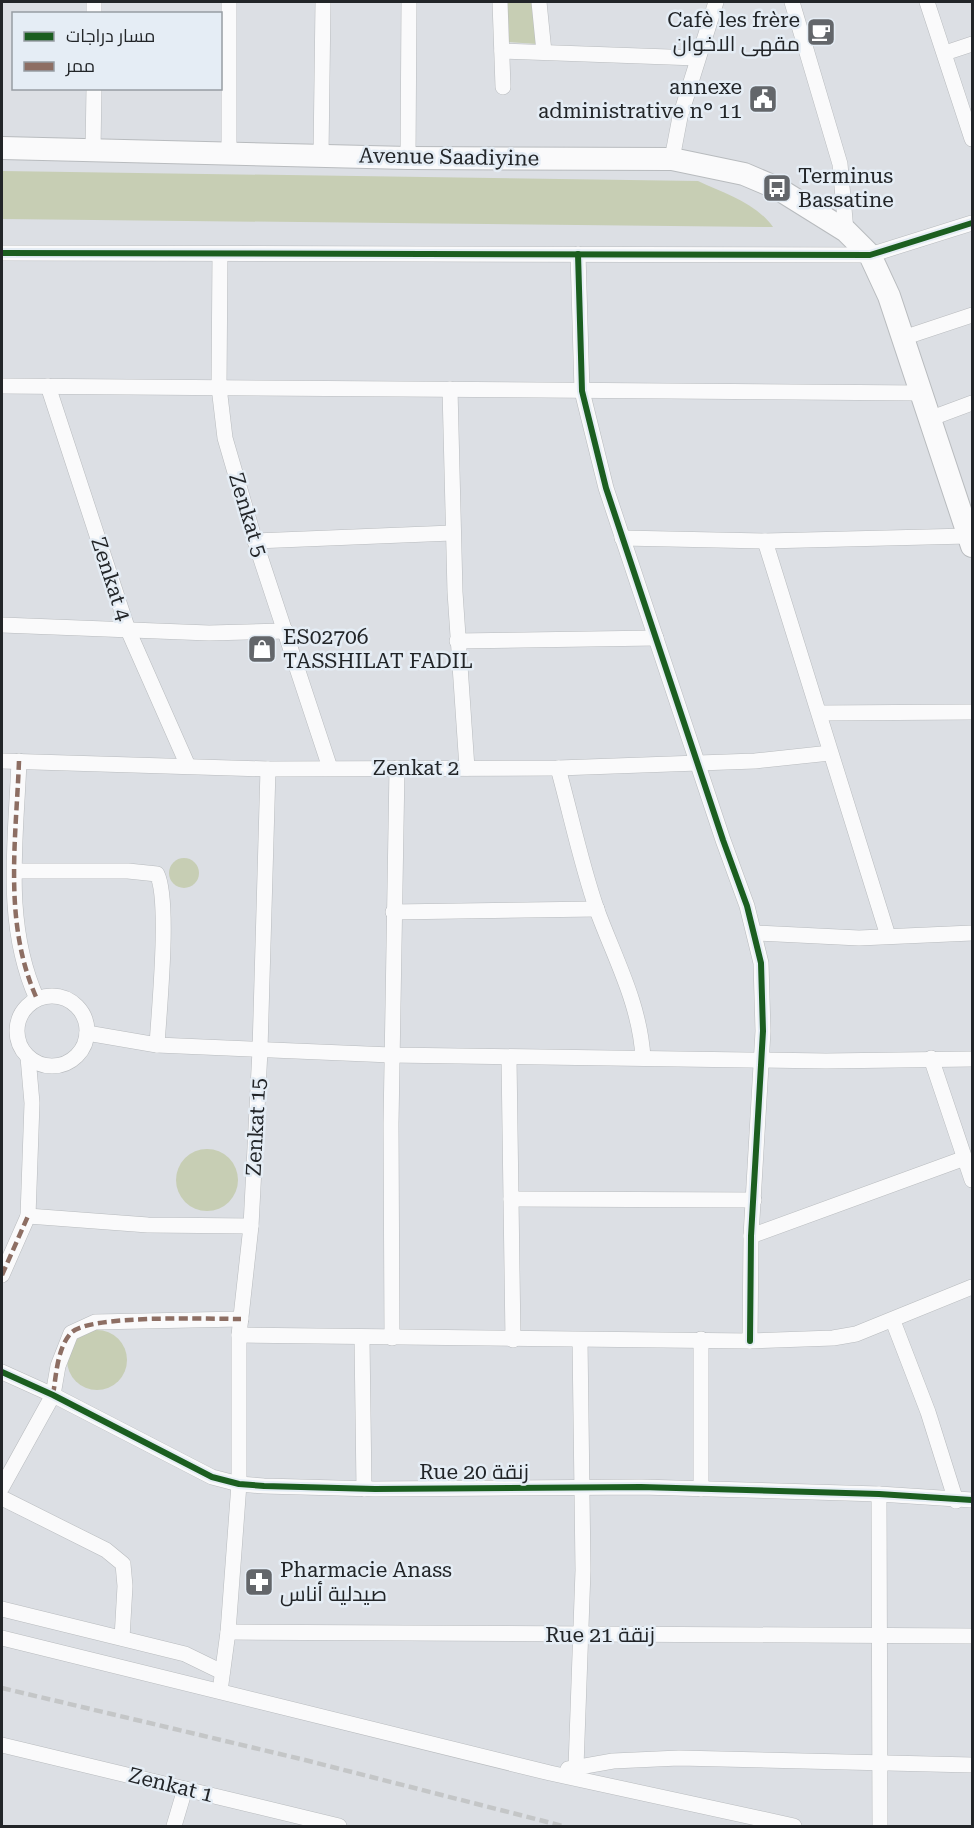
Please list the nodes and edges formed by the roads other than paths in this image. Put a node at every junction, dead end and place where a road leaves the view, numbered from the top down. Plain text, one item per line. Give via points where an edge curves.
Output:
1 (229, 2) edge
2 (322, 2) edge
3 (410, 2) edge
4 (500, 2) edge
5 (539, 2) edge
6 (716, 2) edge
7 (792, 2) edge
8 (927, 2) edge
9 (972, 44) edge
10 (502, 51) junction
11 (544, 52) junction
12 (945, 53) junction
13 (697, 58) junction
14 (225, 59) edge
15 (503, 87) dead end
16 (93, 90) edge
17 (972, 136) edge
18 (2, 147) edge
19 (93, 150) junction
20 (229, 153) junction
21 (321, 155) junction
22 (408, 158) junction
23 (672, 159) junction
24 (972, 223) edge
25 (846, 231) junction
26 (2, 253) edge
27 (220, 254) junction
28 (579, 254) junction
29 (870, 255) junction
30 (972, 315) edge
31 (903, 338) junction
32 (2, 386) edge
33 (48, 386) junction
34 (219, 387) junction
35 (450, 389) junction
36 (582, 391) junction
37 (921, 393) junction
38 (972, 403) edge
39 (929, 419) junction
40 (965, 498) edge
41 (452, 533) junction
42 (622, 538) junction
43 (255, 541) junction
44 (765, 541) junction
45 (970, 541) edge
46 (2, 625) edge
47 (128, 630) junction
48 (286, 631) junction
49 (656, 638) junction
50 (457, 641) junction
51 (972, 712) edge
52 (820, 713) junction
53 (830, 753) junction
54 (2, 761) edge
55 (19, 761) junction
56 (698, 762) junction
57 (188, 766) junction
58 (330, 768) junction
59 (397, 768) junction
60 (467, 768) junction
61 (558, 768) junction
62 (268, 769) junction
63 (15, 871) junction
64 (597, 909) junction
65 (393, 912) junction
66 (755, 933) junction
67 (972, 933) edge
68 (888, 936) junction
69 (37, 999) junction
70 (9, 1030) edge
71 (87, 1033) junction
72 (157, 1045) junction
73 (260, 1050) junction
74 (392, 1055) junction
75 (28, 1057) junction
76 (508, 1058) junction
77 (643, 1058) junction
78 (931, 1058) junction
79 (972, 1059) edge
80 (762, 1060) junction
81 (965, 1158) junction
82 (972, 1180) edge
83 (511, 1199) junction
84 (754, 1200) junction
85 (28, 1216) junction
86 (251, 1226) junction
87 (751, 1236) junction
88 (2, 1275) edge
89 (972, 1287) edge
90 (241, 1318) junction
91 (893, 1321) junction
92 (239, 1335) junction
93 (362, 1338) junction
94 (392, 1338) junction
95 (701, 1339) junction
96 (513, 1340) junction
97 (580, 1340) junction
98 (750, 1341) junction
99 (2, 1372) edge
100 (53, 1395) junction
101 (239, 1484) junction
102 (2, 1487) edge
103 (582, 1487) junction
104 (700, 1488) junction
105 (363, 1489) junction
106 (879, 1494) junction
107 (2, 1498) edge
108 (972, 1500) edge
109 (956, 1501) junction
110 (2, 1609) edge
111 (228, 1632) junction
112 (879, 1635) junction
113 (581, 1636) junction
114 (972, 1636) edge
115 (2, 1638) edge
116 (122, 1638) junction
117 (222, 1672) junction
118 (220, 1691) junction
119 (2, 1745) edge
120 (880, 1763) junction
121 (972, 1765) edge
122 (576, 1767) junction
123 (550, 1773) junction
124 (186, 1789) junction
125 (280, 1819) edge
126 (174, 1827) edge
127 (339, 1827) edge
128 (794, 1827) edge
129 (880, 1827) edge

1 - 14 street
2 - 21 street
3 - 22 street
4 - 10 street
5 - 11 street
6 - 13 street
7 - 25 street via 840,164
8 - 12 street
9 - 12 street
10 - 11 street
10 - 15 street
11 - 13 street
12 - 17 street
13 - 23 street
14 - 20 street
16 - 19 street
18 - 19 main road, Avenue Saadiyine
19 - 20 main road, Avenue Saadiyine
20 - 21 main road, Avenue Saadiyine
21 - 22 main road, Avenue Saadiyine
22 - 23 main road, Avenue Saadiyine
23 - 25 main road, Avenue Saadiyine via 762,181
24 - 29 street
25 - 29 main road, Avenue Saadiyine
26 - 27 street
27 - 28 street
27 - 34 street, Zenkat 5
28 - 29 street
28 - 36 street
29 - 31 main road
30 - 31 street
31 - 37 main road
32 - 33 street
33 - 34 street
33 - 47 street, Zenkat 4
34 - 35 street
34 - 43 street, Zenkat 5 via 225,438
35 - 36 street
35 - 41 street
36 - 37 street
36 - 42 street
37 - 39 main road
38 - 39 street
39 - 40 main road
40 - 45 main road
41 - 43 street
41 - 50 street
42 - 44 street
42 - 49 street
43 - 48 street, Zenkat 5
44 - 45 street
44 - 52 street
46 - 47 street
47 - 48 street
47 - 57 street, Zenkat 4
48 - 58 street, Zenkat 5
49 - 50 street
49 - 56 street
50 - 60 street
51 - 52 street
52 - 53 street
53 - 56 street, Zenkat 2
53 - 68 street
54 - 55 street, Zenkat 2
55 - 57 street, Zenkat 2
55 - 63 street
56 - 61 street, Zenkat 2
56 - 66 street
57 - 62 street, Zenkat 2
58 - 59 street, Zenkat 2
58 - 62 street, Zenkat 2
59 - 60 street, Zenkat 2
59 - 65 street
60 - 61 street, Zenkat 2
61 - 64 street
62 - 73 street, Zenkat 15
63 - 69 street via 16,932
63 - 72 street via 157,874 163,924
64 - 65 street
64 - 77 street via 634,1004
65 - 74 street
66 - 68 street
66 - 80 street via 763,999
67 - 68 street
69 - 70 street
69 - 71 street via 55,996 72,1002 84,1016
70 - 75 street
71 - 72 street
71 - 75 street via 81,1052 65,1064 45,1066
72 - 73 street
73 - 74 street
73 - 86 street, Zenkat 15
74 - 76 street
74 - 94 street
75 - 85 street via 32,1103
76 - 77 street
76 - 83 street
77 - 80 street
78 - 79 street
78 - 80 street
78 - 81 street
80 - 84 street
81 - 82 street
81 - 87 street
83 - 84 street
83 - 96 street
84 - 87 street
85 - 86 street via 148,1225
85 - 88 street
86 - 90 street, Zenkat 15
87 - 98 street
89 - 91 street
90 - 92 street, Zenkat 15
90 - 100 street via 124,1321 81,1327 71,1333 65,1344
91 - 98 street via 832,1338
91 - 109 street
92 - 93 street
92 - 101 street, Zenkat 15
93 - 94 street
93 - 105 street
94 - 96 street
95 - 97 street
95 - 98 street
95 - 104 street
96 - 97 street
97 - 103 street
99 - 100 street, Rue 20 زنقة
100 - 101 street, Rue 20 زنقة via 212,1477
100 - 102 street
101 - 105 street, Rue 20 زنقة
101 - 111 street, Zenkat 15
103 - 104 street, Rue 20 زنقة
103 - 105 street, Rue 20 زنقة
103 - 113 street
104 - 106 street, Rue 20 زنقة
106 - 109 street, Rue 20 زنقة
106 - 112 street
107 - 116 street via 106,1550 123,1564
108 - 109 street, Rue 20 زنقة
110 - 116 street
111 - 113 street, Rue 21 زنقة
111 - 117 street, Zenkat 15
112 - 113 street, Rue 21 زنقة
112 - 114 street, Rue 21 زنقة
112 - 120 street
113 - 122 street
115 - 118 street
116 - 117 street via 185,1654
117 - 118 street, Zenkat 15
118 - 123 street
119 - 124 street, Zenkat 1
120 - 121 street
120 - 122 street via 679,1758
120 - 129 street
122 - 123 street
123 - 128 street
124 - 125 street, Zenkat 1
124 - 126 street
125 - 127 street, Zenkat 1

